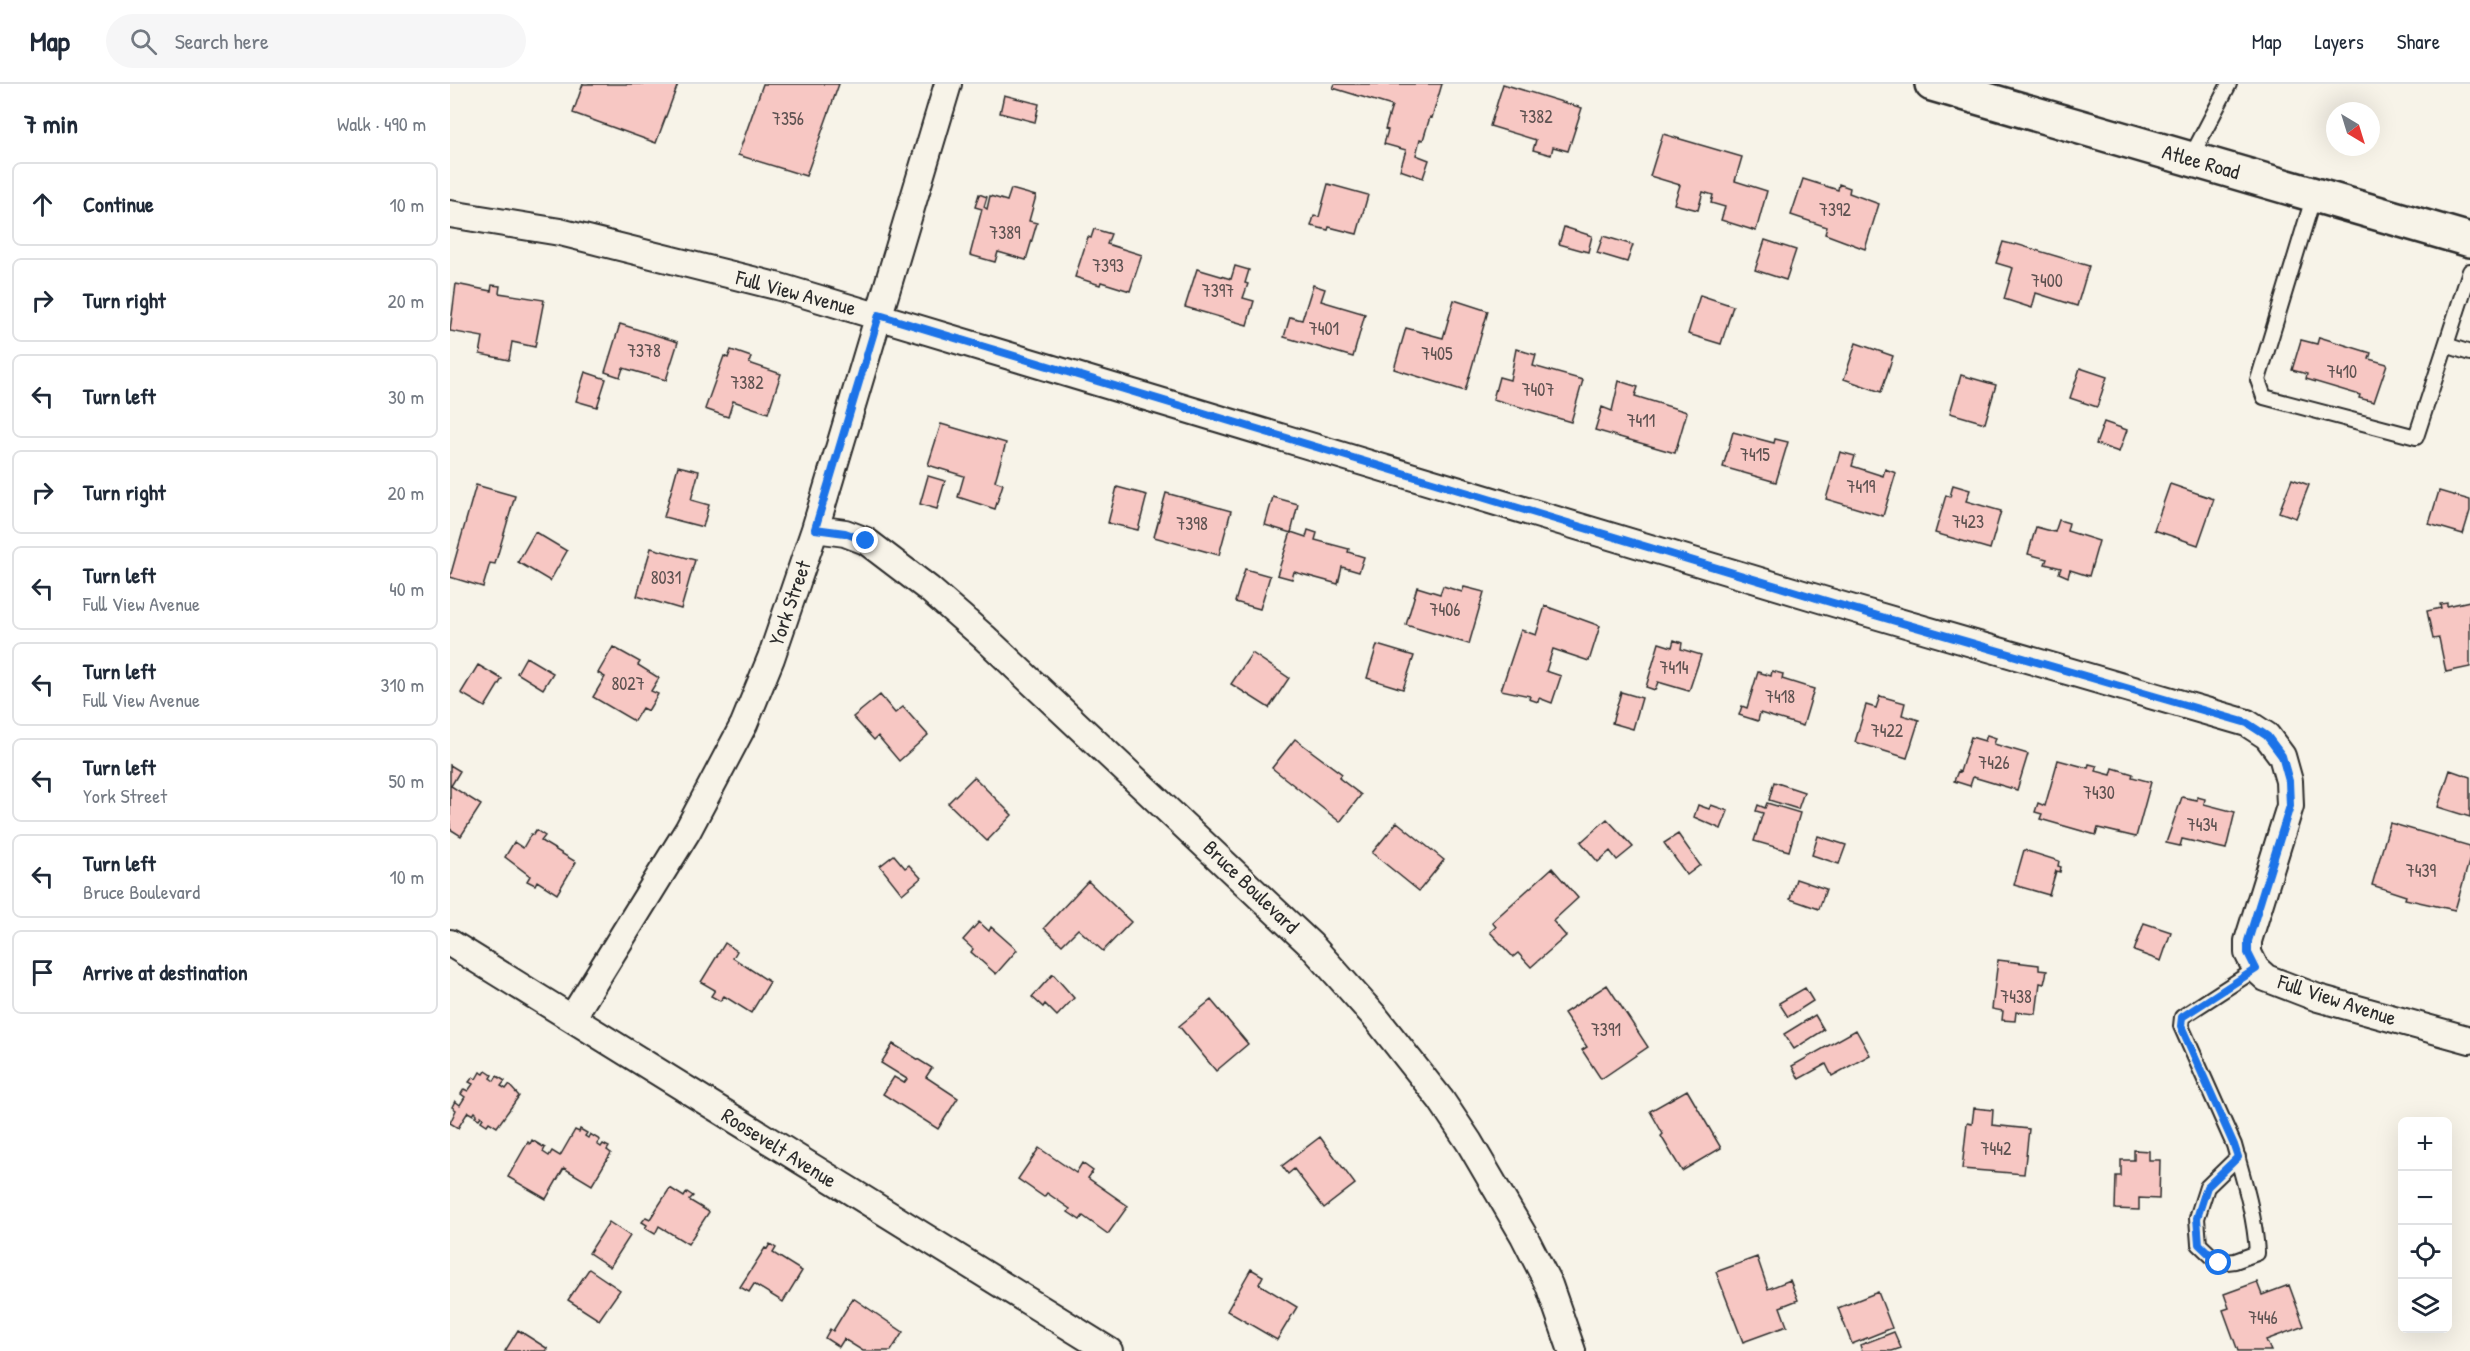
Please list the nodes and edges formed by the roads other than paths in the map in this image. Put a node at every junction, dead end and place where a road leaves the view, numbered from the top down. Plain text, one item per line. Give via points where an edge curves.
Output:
1 (948, 84) edge
2 (1932, 84) edge
3 (2229, 84) edge
4 (2190, 159) junction
5 (2314, 195) junction
6 (450, 214) edge
7 (2470, 240) edge
8 (2470, 271) edge
9 (879, 315) junction
10 (2446, 345) junction
11 (2470, 353) edge
12 (815, 529) junction
13 (450, 943) edge
14 (2256, 969) junction
15 (572, 1018) junction
16 (2470, 1040) edge
17 (2238, 1157) junction
18 (1110, 1351) edge
19 (1572, 1351) edge

1 - 9 street, York Street
2 - 4 main road, Atlee Road
3 - 4 lane
4 - 5 main road, Atlee Road
5 - 7 main road, Atlee Road
5 - 10 lane via 2258,380 2265,397 2416,437
6 - 9 street, Full View Avenue via 560,232
8 - 10 lane
9 - 12 street, York Street
9 - 14 street, Full View Avenue via 1823,600 2247,723 2267,736 2282,756 2289,781 2288,816 2248,941 2248,953
10 - 11 lane
12 - 15 street, York Street via 744,724 688,830
12 - 19 street, Bruce Boulevard via 866,541 929,589 1311,945 1376,1018 1469,1142 1549,1285
13 - 15 street, Roosevelt Avenue
14 - 16 street, Full View Avenue via 2266,978 2318,998
14 - 17 lane via 2182,1017 2181,1026
15 - 18 street, Roosevelt Avenue
17 - 17 lane via 2255,1226 2257,1253 2219,1263 2199,1244 2197,1218 2207,1187

